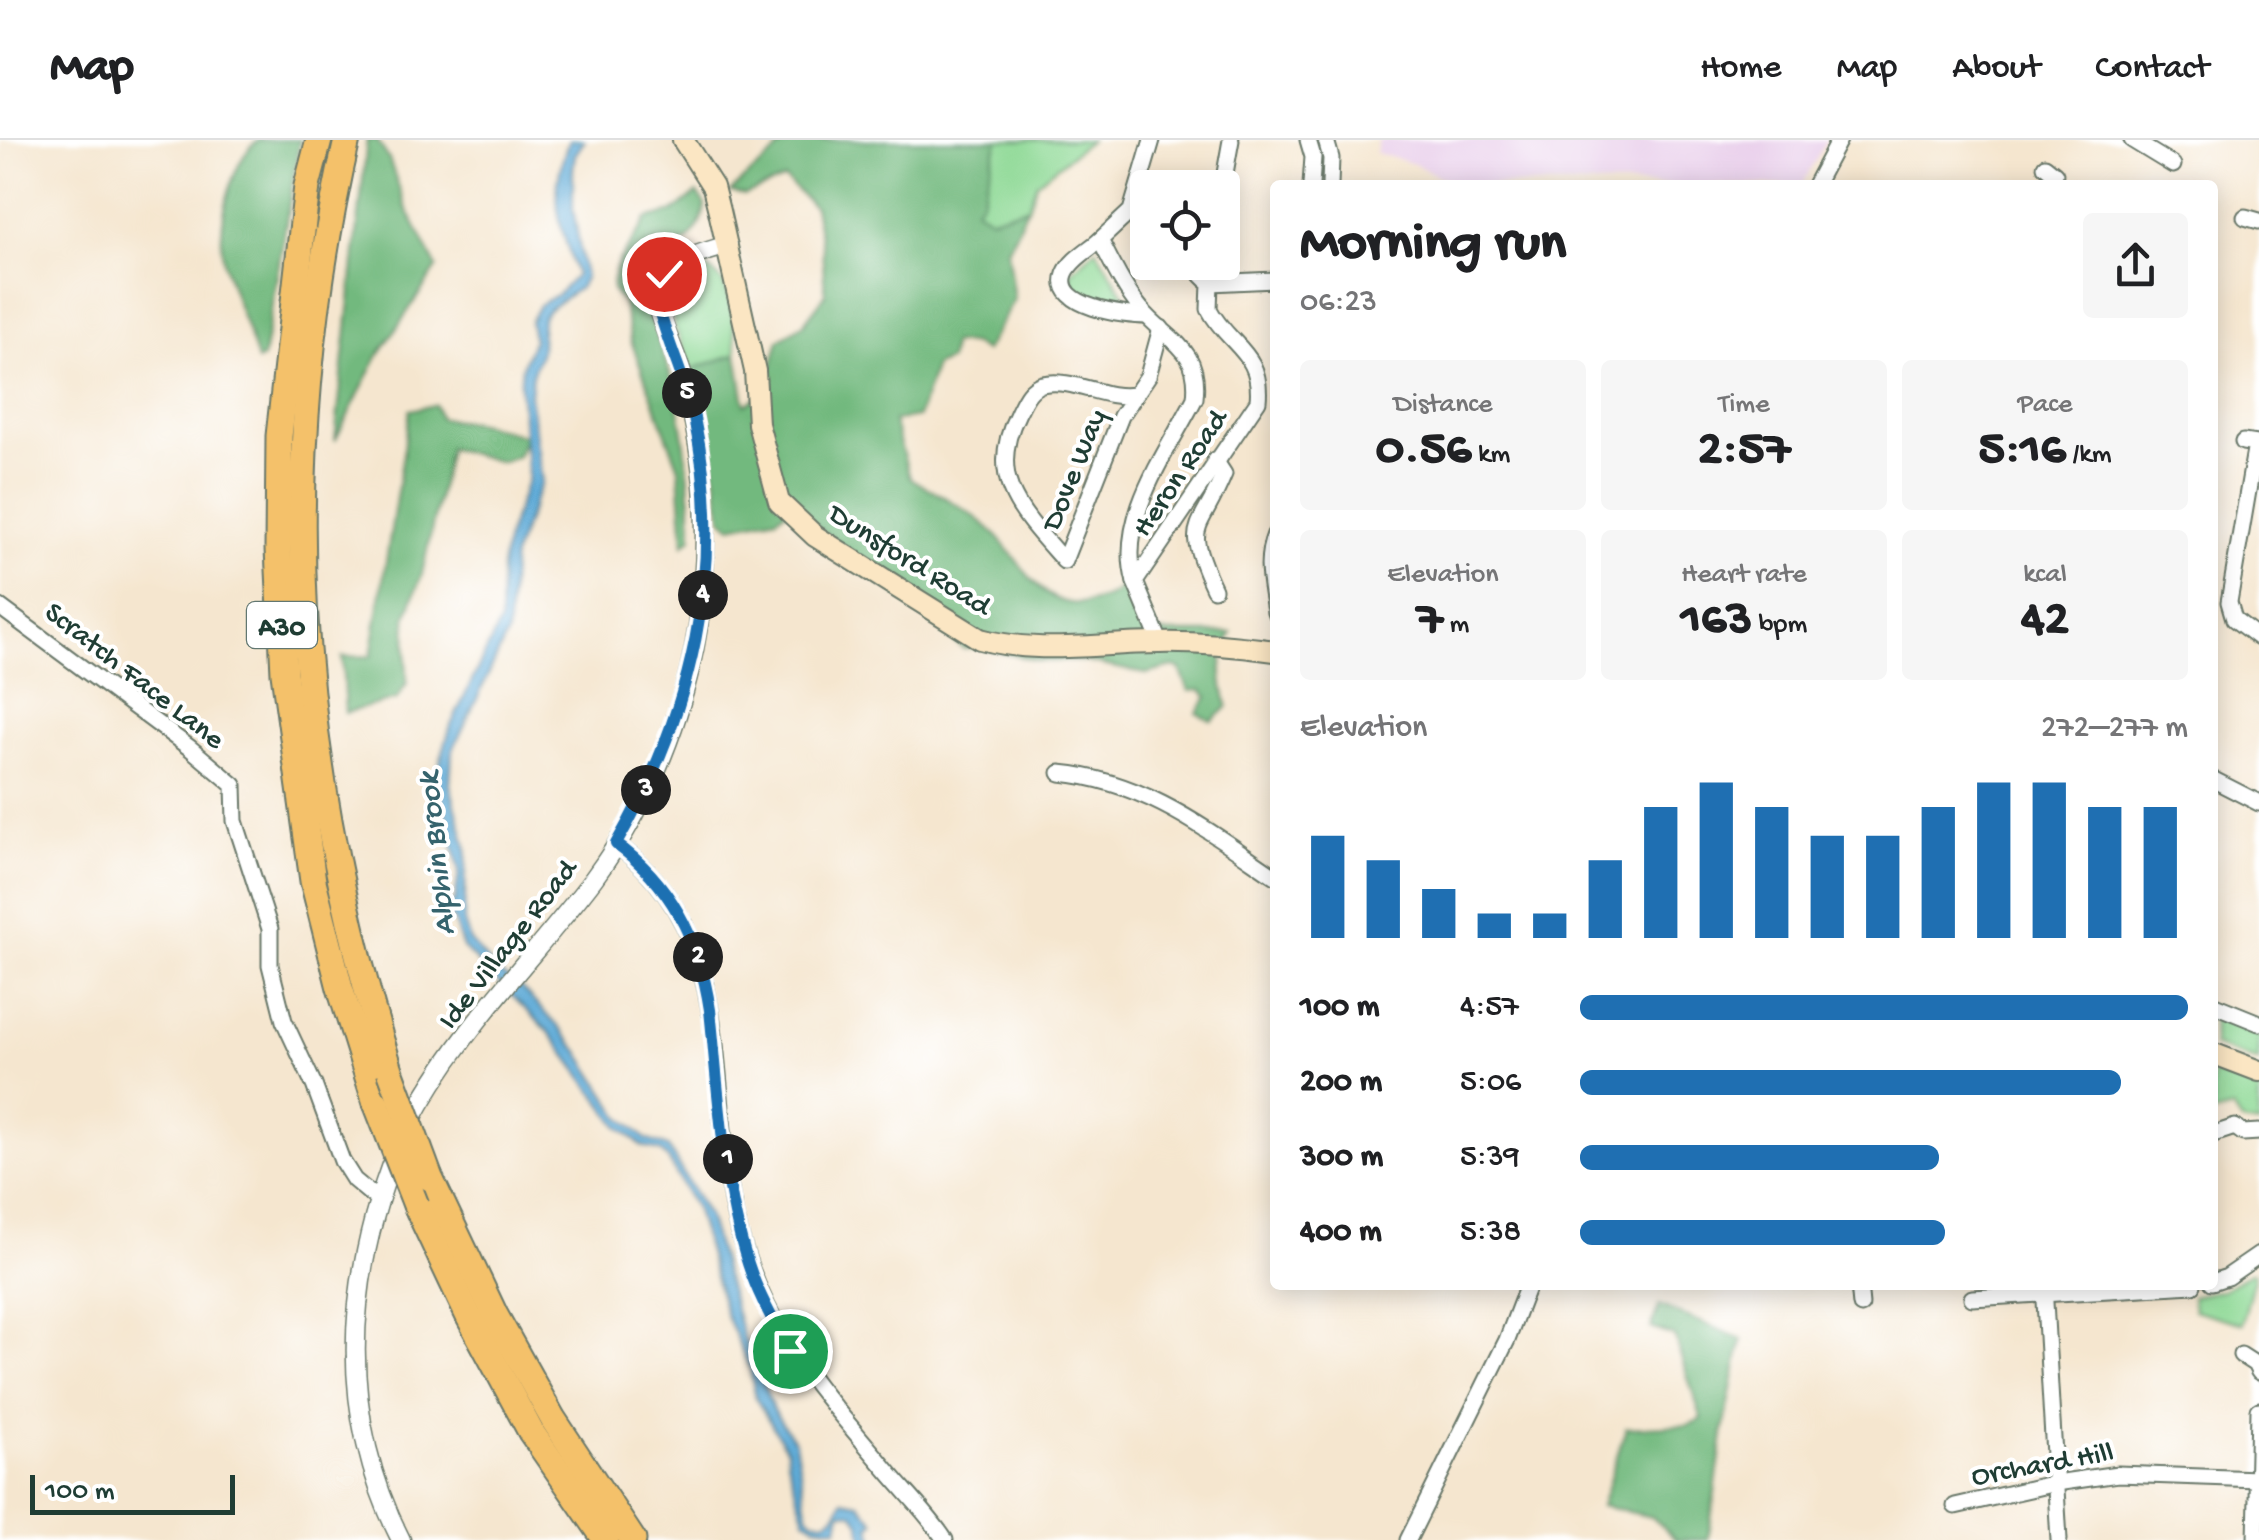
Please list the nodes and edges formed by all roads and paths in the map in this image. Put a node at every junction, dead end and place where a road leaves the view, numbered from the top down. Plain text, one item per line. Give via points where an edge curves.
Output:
1 (319, 140) edge
2 (347, 140) edge
3 (683, 140) edge
4 (1152, 140) edge
5 (1231, 140) edge
6 (1308, 140) edge
7 (1326, 140) edge
8 (1839, 140) edge
9 (2132, 140) edge
10 (2174, 165) dead end
11 (1226, 170) edge
12 (1312, 180) edge
13 (1330, 180) edge
14 (1817, 180) edge
15 (1100, 240) junction
16 (728, 244) junction
17 (1207, 280) edge
18 (1270, 281) edge
19 (1210, 283) junction
20 (1147, 316) junction
21 (1161, 328) junction
22 (1134, 395) junction
23 (2252, 444) edge
24 (1216, 460) junction
25 (1270, 548) edge
26 (1135, 582) junction
27 (1270, 586) edge
28 (1214, 588) dead end
29 (0, 606) edge
30 (2259, 638) edge
31 (1160, 642) junction
32 (1270, 650) edge
33 (1060, 774) dead end
34 (2218, 782) edge
35 (2259, 804) edge
36 (616, 844) junction
37 (1270, 873) edge
38 (2218, 1006) edge
39 (2259, 1023) edge
40 (2218, 1055) edge
41 (2259, 1071) edge
42 (2259, 1132) edge
43 (2218, 1133) edge
44 (378, 1200) junction
45 (2259, 1254) edge
46 (2218, 1280) edge
47 (1526, 1290) edge
48 (1860, 1290) edge
49 (2036, 1290) edge
50 (2044, 1290) edge
51 (1972, 1298) dead end
52 (1861, 1305) dead end
53 (2242, 1356) dead end
54 (2259, 1372) edge
55 (2259, 1410) edge
56 (2258, 1479) edge
57 (2056, 1483) junction
58 (1956, 1506) dead end
59 (401, 1540) edge
60 (606, 1540) edge
61 (634, 1540) edge
62 (945, 1540) edge
63 (1408, 1540) edge
64 (2059, 1540) edge
65 (2256, 1540) edge

1 - 60 highway, A30, bridge via 302,224 279,436 278,549 284,672 313,881 376,1103 416,1205 532,1432
2 - 61 highway, A30, bridge via 309,358 301,468 309,681 334,856 362,977 430,1178 553,1419
3 - 16 main road, Dunsford Road via 712,187
4 - 15 street via 1130,211
5 - 11 street
6 - 12 street
7 - 13 street
8 - 14 street
9 - 10 street
15 - 20 street
15 - 20 street via 1066,270 1066,292 1076,301
16 - 31 main road, Dunsford Road via 779,502 816,536 980,639 1052,648
16 - 36 street, Ide Village Road via 676,263 655,288 702,468 704,589 682,702 664,753
17 - 19 street, Heron Road
18 - 19 street
19 - 24 street, Heron Road via 1208,309 1251,360 1259,381 1255,409
20 - 21 street
21 - 22 street, Dove Way via 1148,376
21 - 26 street via 1188,355 1195,398 1136,517 1130,556
22 - 22 street, Dove Way via 1037,385 1011,427 1006,484 1064,562
23 - 30 street via 2229,602 2234,620
24 - 26 street, Heron Road
24 - 28 street via 1224,474 1194,533
25 - 27 street
26 - 31 street, Heron Road
29 - 44 street, Scratch Face Lane via 234,785 236,821 270,929 270,965 284,1021 342,1161
31 - 32 main road, Dunsford Road
33 - 37 street via 1086,776 1170,805
34 - 35 street
36 - 44 street, Ide Village Road via 418,1106
36 - 62 street via 672,900 706,978 737,1224 767,1311 822,1393
38 - 39 street
40 - 41 main road
42 - 43 street via 2234,1127
44 - 59 street, Ide Village Road via 362,1268 355,1351 371,1470
45 - 46 street
47 - 63 street
48 - 52 street
49 - 51 street
50 - 57 street
53 - 54 street
55 - 56 street
56 - 57 street, Orchard Hill via 2118,1474
56 - 65 street
57 - 58 street, Orchard Hill
57 - 64 street

